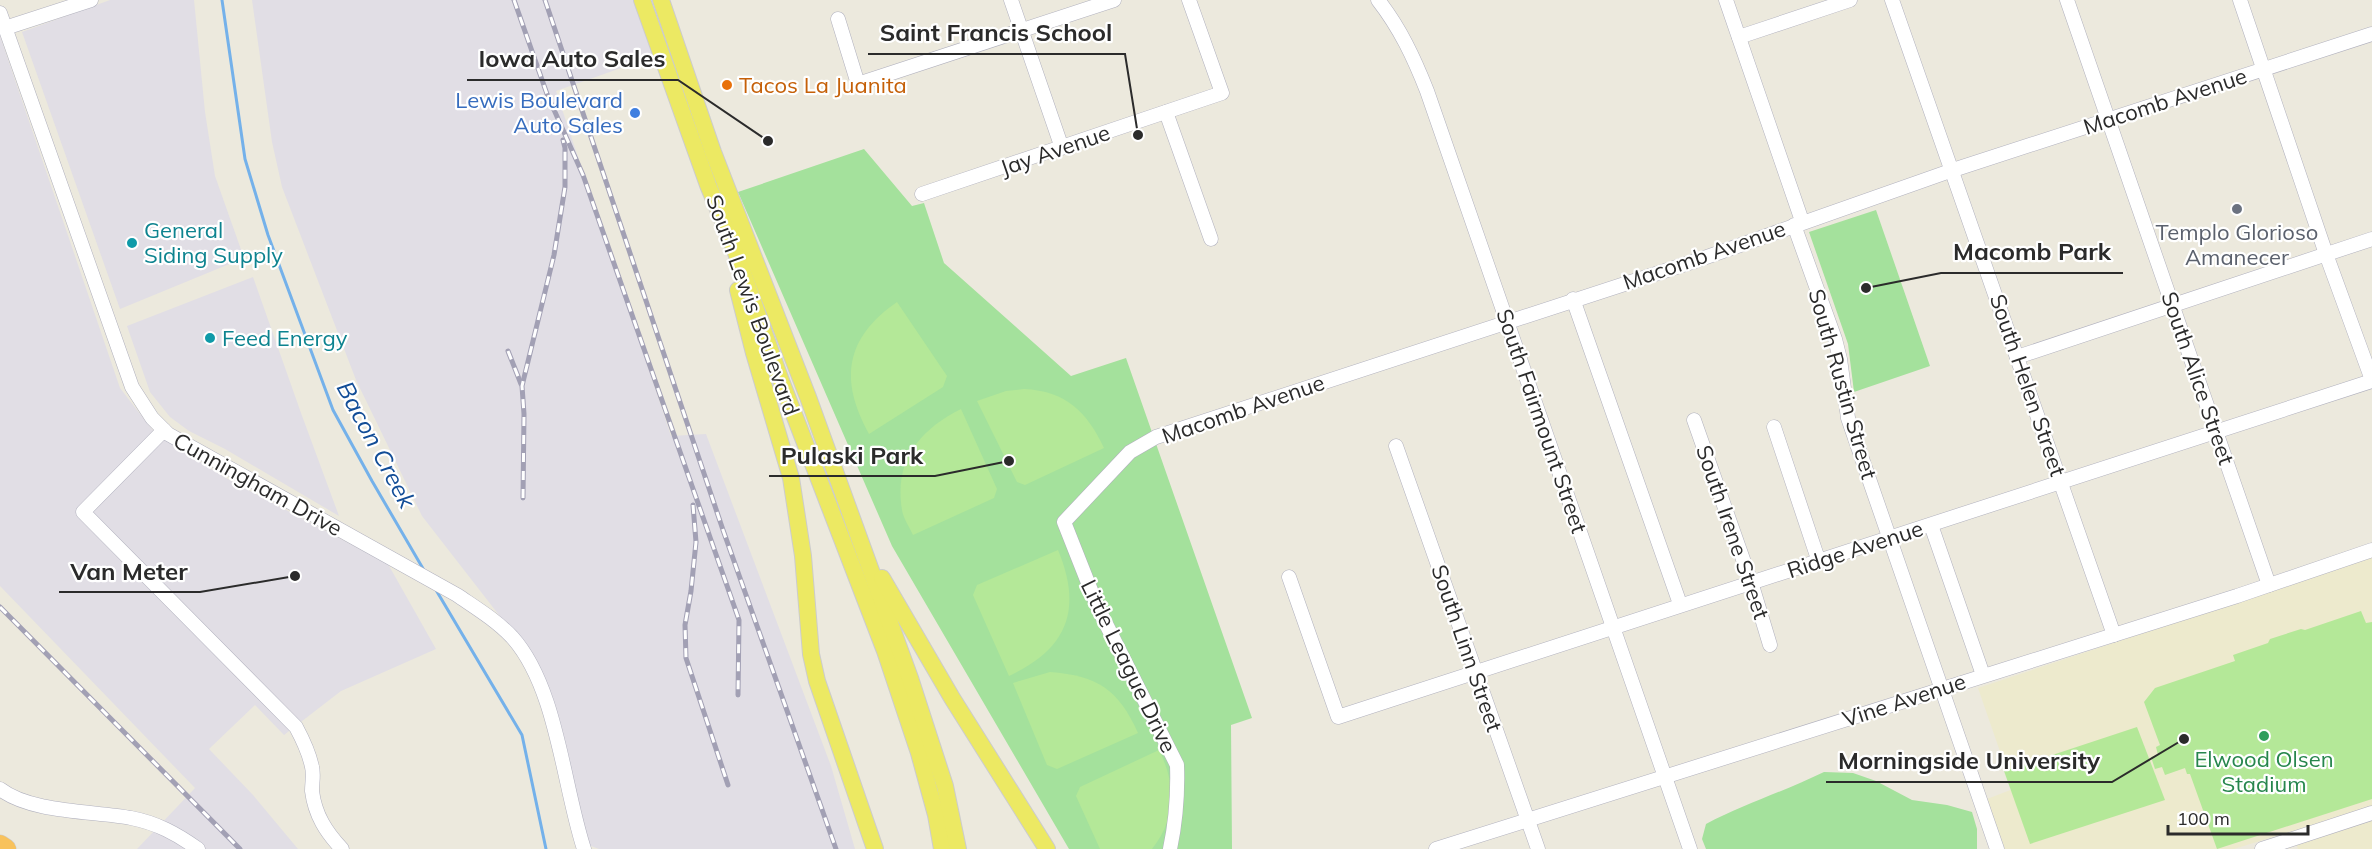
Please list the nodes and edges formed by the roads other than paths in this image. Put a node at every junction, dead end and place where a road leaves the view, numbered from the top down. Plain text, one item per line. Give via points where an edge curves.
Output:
1 (91, 0) edge
2 (642, 0) edge
3 (661, 0) edge
4 (1011, 0) edge
5 (1114, 0) edge
6 (1189, 0) edge
7 (1378, 0) edge
8 (1726, 0) edge
9 (1850, 0) edge
10 (1892, 0) edge
11 (2067, 0) edge
12 (2240, 0) edge
13 (0, 13) edge
14 (838, 19) dead end
15 (5, 28) junction
16 (1021, 30) junction
17 (2372, 34) edge
18 (1739, 37) junction
19 (2264, 69) junction
20 (1166, 112) junction
21 (2108, 120) junction
22 (1062, 148) junction
23 (1953, 170) junction
24 (708, 185) junction
25 (922, 194) dead end
26 (1798, 223) junction
27 (1211, 239) dead end
28 (2372, 239) edge
29 (2326, 254) junction
30 (1573, 299) junction
31 (2173, 305) junction
32 (1507, 321) junction
33 (2017, 357) junction
34 (2372, 380) edge
35 (1694, 420) dead end
36 (1774, 427) dead end
37 (164, 430) junction
38 (2217, 430) junction
39 (1396, 446) dead end
40 (2062, 483) junction
41 (852, 519) junction
42 (1064, 522) joint
43 (1931, 525) junction
44 (1889, 539) junction
45 (2372, 550) edge
46 (1819, 562) junction
47 (1289, 577) dead end
48 (1751, 582) junction
49 (2269, 585) junction
50 (1680, 604) junction
51 (1614, 627) junction
52 (2114, 635) junction
53 (1770, 645) dead end
54 (1475, 671) junction
55 (1983, 675) junction
56 (1941, 688) junction
57 (1666, 777) junction
58 (0, 789) edge
59 (2372, 813) edge
60 (1528, 820) junction
61 (2292, 844) edge
62 (0, 845) edge
63 (6, 849) edge
64 (198, 849) edge
65 (342, 849) edge
66 (584, 849) edge
67 (875, 849) edge
68 (942, 849) edge
69 (958, 849) edge
70 (1047, 849) edge
71 (1170, 849) edge
72 (1436, 849) edge
73 (1538, 849) edge
74 (1690, 849) edge
75 (1997, 849) edge
76 (2262, 849) edge

1 - 15 street
2 - 24 main road, South Lewis Boulevard
3 - 41 main road, South Lewis Boulevard via 713,152
4 - 16 street
5 - 16 street
6 - 20 street, Jay Avenue via 1222,93
7 - 32 street, South Fairmount Street via 1413,55
8 - 18 street, South Rustin Street
9 - 18 street
10 - 23 street, South Helen Street
11 - 21 street, South Alice Street
12 - 19 street
13 - 15 street, Cunningham Drive
14 - 16 street via 858,84
15 - 37 street, Cunningham Drive via 132,387
16 - 22 street
17 - 19 street, Macomb Avenue
18 - 26 street, South Rustin Street
19 - 21 street, Macomb Avenue
19 - 29 street
20 - 22 street, Jay Avenue
20 - 27 street
21 - 23 street, Macomb Avenue
21 - 31 street, South Alice Street
22 - 25 street, Jay Avenue
23 - 26 street, Macomb Avenue
23 - 33 street, South Helen Street
24 - 67 main road via 791,478 803,556 809,643 817,681
24 - 68 main road, South Lewis Boulevard via 889,662 919,753
26 - 30 street, Macomb Avenue via 1698,260
26 - 44 street, South Rustin Street via 1835,339 1848,418
28 - 29 street
29 - 31 street
29 - 34 street
30 - 32 street, Macomb Avenue
30 - 50 street
31 - 33 street
31 - 38 street, South Alice Street
32 - 42 street, Macomb Avenue via 1156,437 1130,452
32 - 51 street, South Fairmount Street
33 - 40 street, South Helen Street
34 - 38 street, Ridge Avenue
35 - 48 street, South Irene Street
36 - 46 street
37 - 65 street via 83,512 296,727 313,769 312,791 320,820
37 - 66 street, Cunningham Drive via 457,595 512,637 541,687
38 - 40 street, Ridge Avenue
38 - 49 street, South Alice Street
39 - 54 street, South Linn Street
40 - 43 street, Ridge Avenue
40 - 52 street, South Helen Street
41 - 69 main road, South Lewis Boulevard via 926,725 945,786
41 - 70 main road via 916,638
42 - 71 street, Little League Drive via 1098,608 1177,765 1176,823
43 - 44 street, Ridge Avenue
43 - 55 street
44 - 46 street, Ridge Avenue
44 - 56 street, South Rustin Street
45 - 49 street, Vine Avenue
46 - 48 street, Ridge Avenue
47 - 54 street, Ridge Avenue via 1338,717
48 - 50 street, Ridge Avenue
48 - 53 street, South Irene Street
49 - 52 street, Vine Avenue
50 - 51 street, Ridge Avenue
51 - 54 street, Ridge Avenue
51 - 57 street, South Fairmount Street
52 - 55 street, Vine Avenue
54 - 60 street, South Linn Street
55 - 56 street, Vine Avenue
56 - 57 street, Vine Avenue
56 - 75 street, South Rustin Street
57 - 60 street, Vine Avenue
57 - 74 street, South Fairmount Street
58 - 64 street via 43,806 155,824 175,832
59 - 61 street
60 - 72 street, Vine Avenue
60 - 73 street, South Linn Street
61 - 76 street
62 - 63 highway

